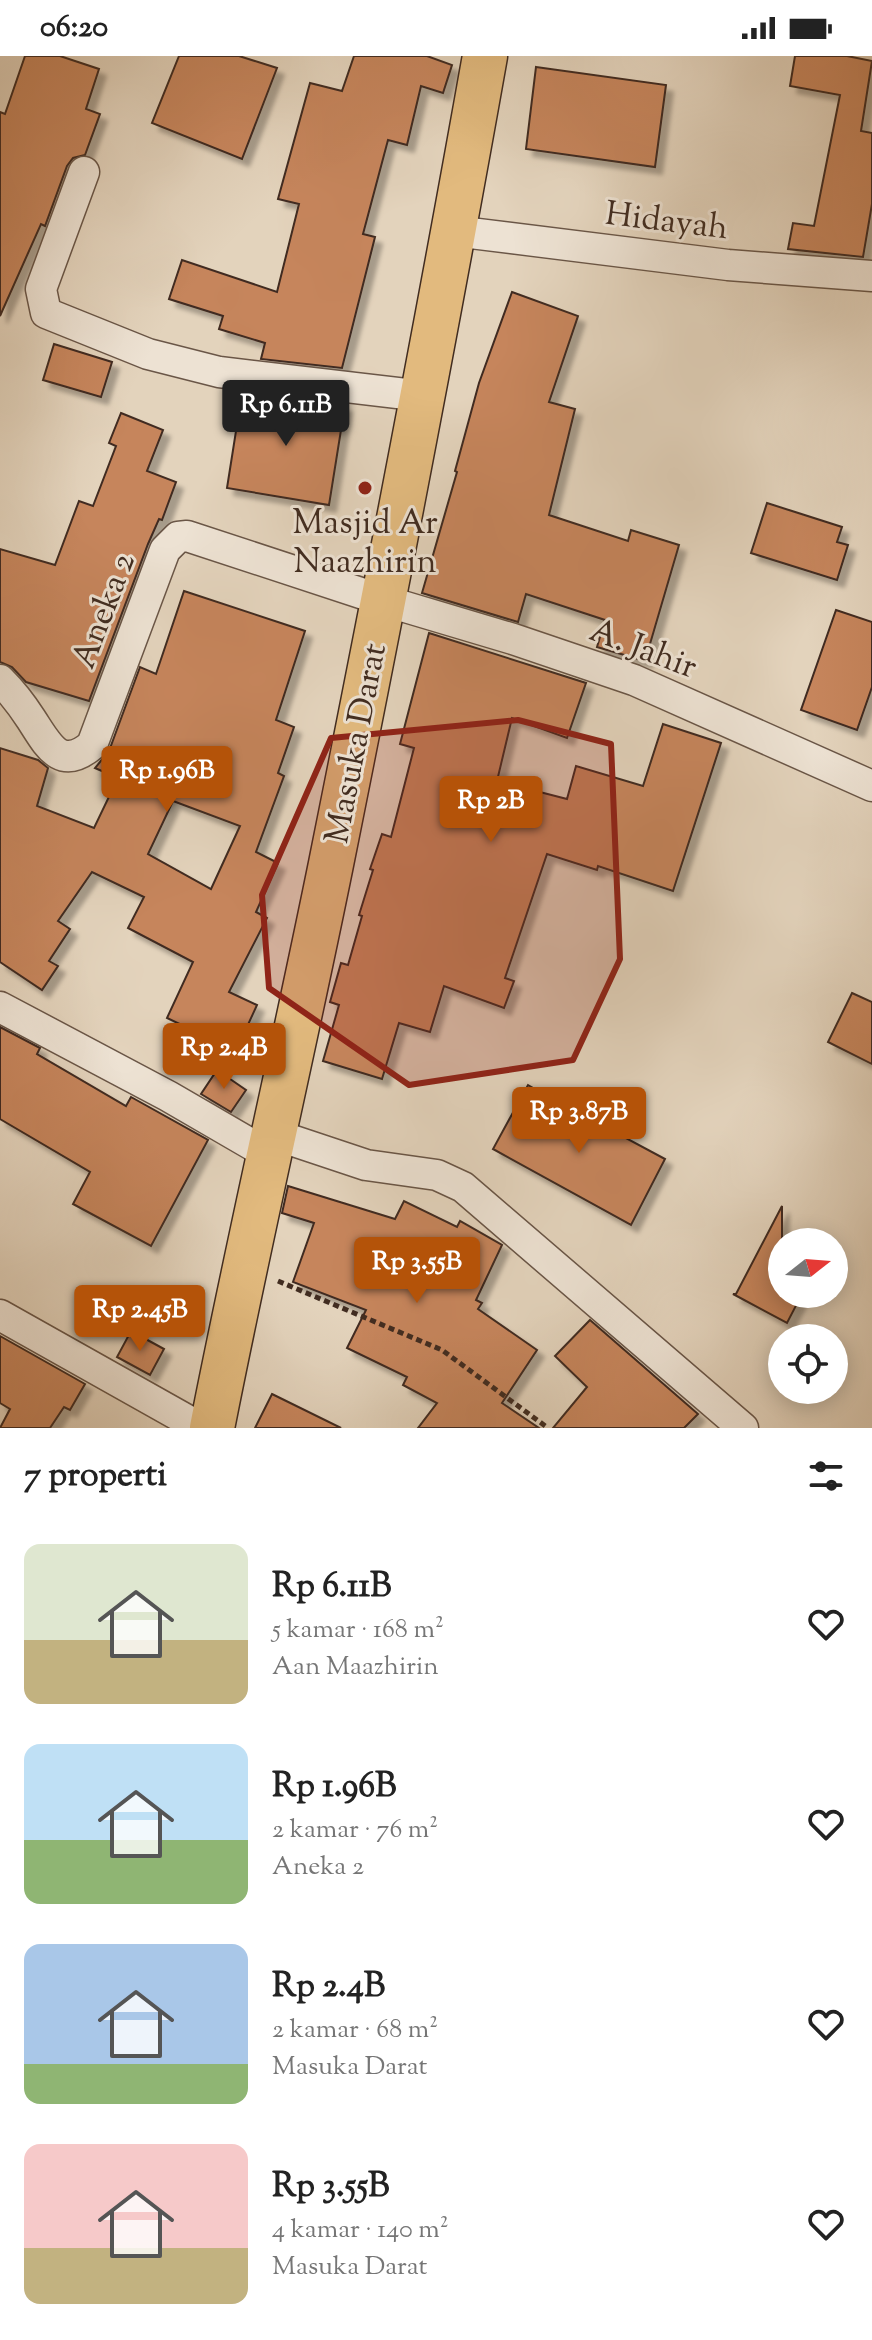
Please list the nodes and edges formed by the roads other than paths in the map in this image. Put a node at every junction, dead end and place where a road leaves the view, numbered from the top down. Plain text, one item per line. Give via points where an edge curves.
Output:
1 (485, 56) edge
2 (84, 172) dead end
3 (454, 231) junction
4 (872, 276) edge
5 (423, 396) junction
6 (382, 600) junction
7 (0, 680) edge
8 (872, 786) edge
9 (0, 1007) edge
10 (270, 1144) junction
11 (0, 1315) edge
12 (201, 1428) edge
13 (212, 1428) edge
14 (743, 1428) edge

1 - 3 main road, Masuka Darat
2 - 5 street via 41,289 46,313 148,354 219,372
3 - 4 street, Hidayah via 728,265
3 - 5 main road, Masuka Darat
5 - 6 main road, Masuka Darat
6 - 7 street, Aneka 2 via 200,538 178,537 165,550 92,745 82,754 58,754 46,744
6 - 8 street, A. Jahir via 634,680
6 - 10 main road, Masuka Darat
9 - 10 street
10 - 13 main road, Masuka Darat
10 - 14 street via 437,1175 463,1187
11 - 12 street

